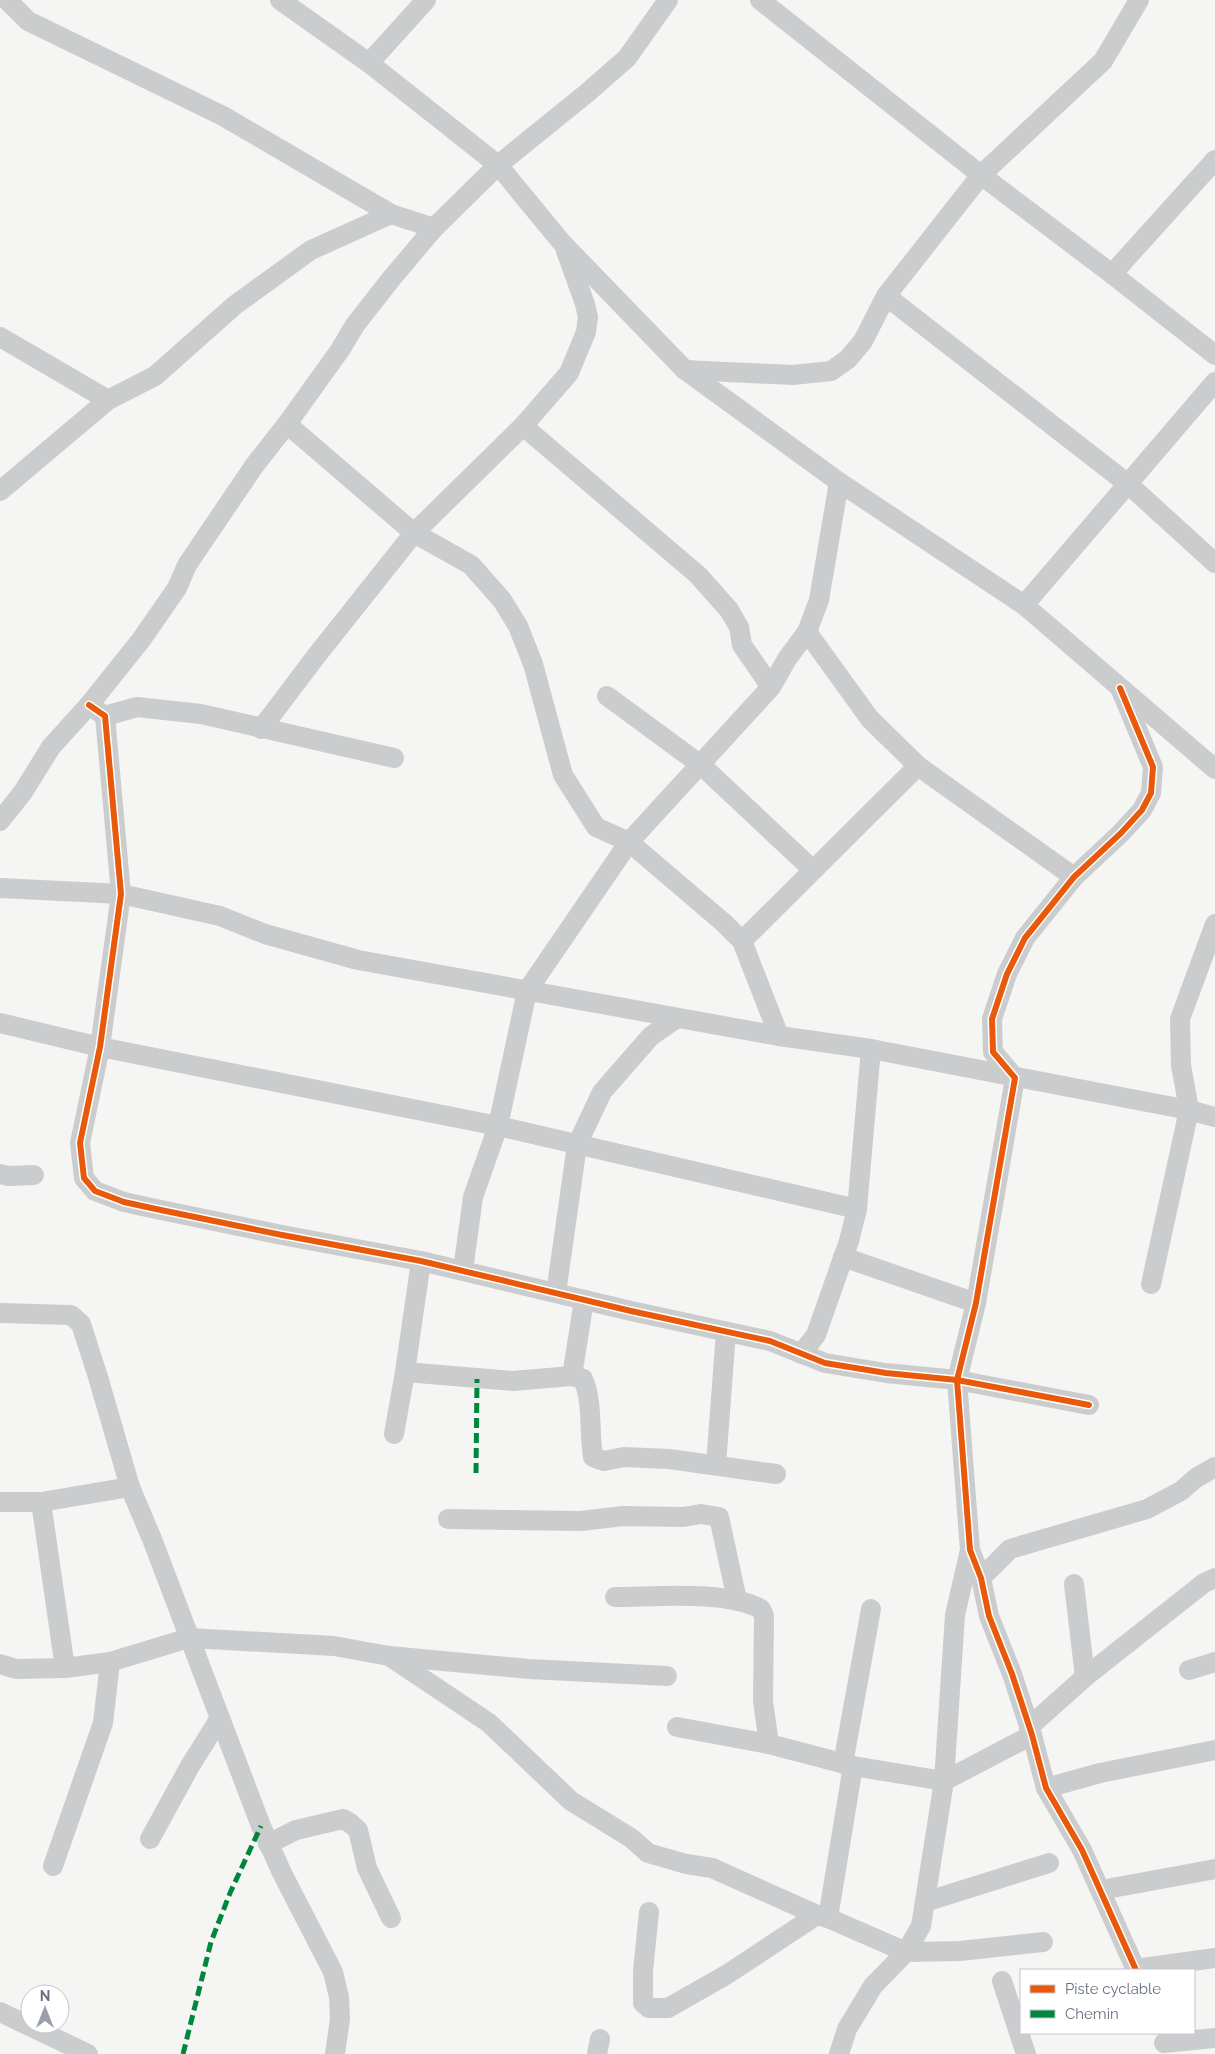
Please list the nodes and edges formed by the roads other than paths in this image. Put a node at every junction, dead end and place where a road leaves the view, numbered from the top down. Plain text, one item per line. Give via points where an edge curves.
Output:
1 (7, 0) edge
2 (280, 0) edge
3 (426, 0) edge
4 (668, 0) edge
5 (760, 0) edge
6 (1139, 0) edge
7 (369, 63) junction
8 (1215, 160) edge
9 (498, 165) junction
10 (981, 175) junction
11 (391, 214) junction
12 (434, 228) junction
13 (563, 244) junction
14 (1112, 274) junction
15 (886, 296) junction
16 (0, 336) edge
17 (1215, 355) edge
18 (685, 370) junction
19 (1215, 382) edge
20 (108, 400) junction
21 (287, 424) junction
22 (523, 426) junction
23 (839, 482) junction
24 (1128, 484) junction
25 (0, 491) edge
26 (414, 533) junction
27 (1215, 563) edge
28 (1024, 605) junction
29 (807, 632) junction
30 (771, 686) junction
31 (1120, 688) junction
32 (607, 696) dead end
33 (89, 705) junction
34 (105, 716) junction
35 (261, 729) junction
36 (394, 758) dead end
37 (701, 765) junction
38 (918, 766) junction
39 (1215, 769) edge
40 (0, 821) edge
41 (629, 842) junction
42 (813, 870) junction
43 (1074, 877) junction
44 (0, 888) edge
45 (121, 894) junction
46 (1215, 924) edge
47 (742, 941) junction
48 (527, 991) junction
49 (676, 1018) junction
50 (0, 1023) edge
51 (779, 1036) junction
52 (100, 1047) junction
53 (871, 1049) junction
54 (1015, 1078) junction
55 (1189, 1110) junction
56 (1215, 1117) edge
57 (498, 1126) junction
58 (577, 1145) junction
59 (0, 1174) edge
60 (34, 1175) dead end
61 (857, 1209) junction
62 (843, 1258) junction
63 (421, 1260) junction
64 (463, 1270) junction
65 (1151, 1284) dead end
66 (556, 1293) junction
67 (584, 1300) junction
68 (976, 1303) junction
69 (0, 1312) edge
70 (726, 1332) junction
71 (801, 1354) junction
72 (405, 1372) junction
73 (572, 1376) junction
74 (957, 1380) junction
75 (1089, 1404) dead end
76 (394, 1434) dead end
77 (716, 1465) junction
78 (1215, 1467) edge
79 (776, 1474) dead end
80 (130, 1487) junction
81 (0, 1502) edge
82 (41, 1502) junction
83 (448, 1519) dead end
84 (970, 1550) junction
85 (980, 1578) junction
86 (1215, 1578) edge
87 (1074, 1584) dead end
88 (615, 1597) dead end
89 (737, 1600) junction
90 (871, 1609) dead end
91 (189, 1638) junction
92 (388, 1656) junction
93 (110, 1662) junction
94 (1215, 1662) edge
95 (0, 1664) edge
96 (65, 1668) junction
97 (1189, 1670) dead end
98 (667, 1676) dead end
99 (1085, 1677) junction
100 (220, 1718) junction
101 (677, 1727) dead end
102 (1031, 1731) junction
103 (769, 1744) junction
104 (1215, 1750) edge
105 (848, 1765) junction
106 (944, 1781) junction
107 (1046, 1788) junction
108 (150, 1839) dead end
109 (268, 1844) junction
110 (1049, 1863) dead end
111 (53, 1866) dead end
112 (1215, 1869) edge
113 (1101, 1890) junction
114 (924, 1902) junction
115 (649, 1912) dead end
116 (822, 1917) junction
117 (391, 1918) dead end
118 (1043, 1942) dead end
119 (906, 1952) junction
120 (1215, 1958) edge
121 (1135, 1969) edge
122 (1142, 1969) edge
123 (1002, 1981) dead end
124 (0, 2012) edge
125 (1215, 2038) edge
126 (1164, 2043) edge
127 (88, 2054) edge
128 (335, 2054) edge
129 (839, 2054) edge
130 (1026, 2054) edge

1 - 11 street via 28,20 223,116
2 - 7 street
3 - 7 street
4 - 9 street via 627,58
5 - 10 street
6 - 10 street via 1103,60
7 - 9 street
8 - 14 street
9 - 12 street
9 - 13 street
10 - 14 street
10 - 15 street
11 - 12 street
11 - 20 street via 311,250 234,305 155,376
12 - 21 street via 355,325
13 - 18 street
13 - 22 street via 585,304 588,317 586,332 568,373
14 - 17 street
15 - 18 street via 863,341 848,359 831,371 793,375
15 - 24 street
16 - 20 street
18 - 23 street
19 - 24 street
20 - 25 street
21 - 26 street
21 - 33 street via 216,522 141,640
22 - 26 street
22 - 30 street via 698,575 729,610 739,626 742,645
23 - 28 street
23 - 29 street via 819,600
24 - 27 street
24 - 28 street
26 - 35 street
26 - 41 street via 470,565 502,600 518,626 532,664 563,774 596,827
28 - 31 street
29 - 30 street
29 - 38 street via 870,718
30 - 37 street
31 - 39 street
31 - 43 street via 1153,767 1150,793 1142,810
32 - 37 street
33 - 34 street
33 - 40 street via 51,747
34 - 35 street via 136,707 201,714
34 - 45 street
35 - 36 street
37 - 41 street
37 - 42 street
38 - 42 street
38 - 43 street
41 - 47 street
41 - 48 street
42 - 47 street
43 - 54 street via 1025,938 1007,974 992,1019 993,1052
44 - 45 street
45 - 48 street via 220,916 265,934 358,960
45 - 52 street
46 - 55 street via 1180,1019 1181,1065
47 - 51 street
48 - 49 street
48 - 57 street
49 - 51 street
49 - 58 street via 651,1036 602,1092
50 - 52 street
51 - 53 street
52 - 57 street
52 - 63 street via 80,1143 84,1178 94,1191 156,1209
53 - 54 street
53 - 61 street
54 - 55 street
54 - 68 street
55 - 56 street
55 - 65 street
57 - 58 street
57 - 64 street via 473,1197
58 - 61 street
58 - 66 street
59 - 60 street
61 - 62 street
62 - 68 street
62 - 71 street via 816,1335
63 - 64 street
63 - 72 street
64 - 66 street
66 - 67 street
67 - 70 street
67 - 73 street
68 - 74 street
69 - 80 street via 71,1315 81,1324
70 - 71 street via 770,1342
70 - 77 street
71 - 74 street via 851,1368
72 - 73 street via 513,1382
72 - 76 street
73 - 77 street via 583,1379 588,1390 593,1457 604,1460 624,1456
74 - 75 street
74 - 84 street
77 - 79 street
78 - 85 street via 1148,1509 1010,1549
80 - 82 street
80 - 91 street
81 - 82 street
82 - 96 street
83 - 89 street via 581,1521 623,1516 701,1514 719,1517
84 - 85 street
84 - 106 street via 955,1615
85 - 102 street via 989,1616
86 - 99 street via 1204,1583
87 - 99 street
88 - 89 street
89 - 103 street via 761,1609 764,1616 763,1701
90 - 105 street
91 - 92 street via 334,1646
91 - 93 street
91 - 100 street
92 - 98 street via 529,1669
92 - 116 street via 489,1723 571,1801 631,1838 648,1853 712,1868
93 - 96 street
93 - 111 street via 103,1723
94 - 97 street
95 - 96 street via 16,1669
99 - 102 street
100 - 108 street
100 - 109 street
101 - 103 street
102 - 106 street
102 - 107 street
103 - 105 street
104 - 107 street via 1100,1773
105 - 106 street
105 - 116 street
106 - 114 street
107 - 113 street
109 - 117 street via 296,1830 342,1819 350,1823 358,1830 367,1868
109 - 128 street via 333,1972 340,2019
110 - 114 street
112 - 113 street
113 - 121 street
114 - 119 street via 921,1926
115 - 116 street via 643,2004 649,2008 668,2008
116 - 119 street
118 - 119 street via 960,1951
119 - 129 street via 873,1986 847,2029
120 - 122 street
123 - 130 street
124 - 127 street
125 - 126 street

